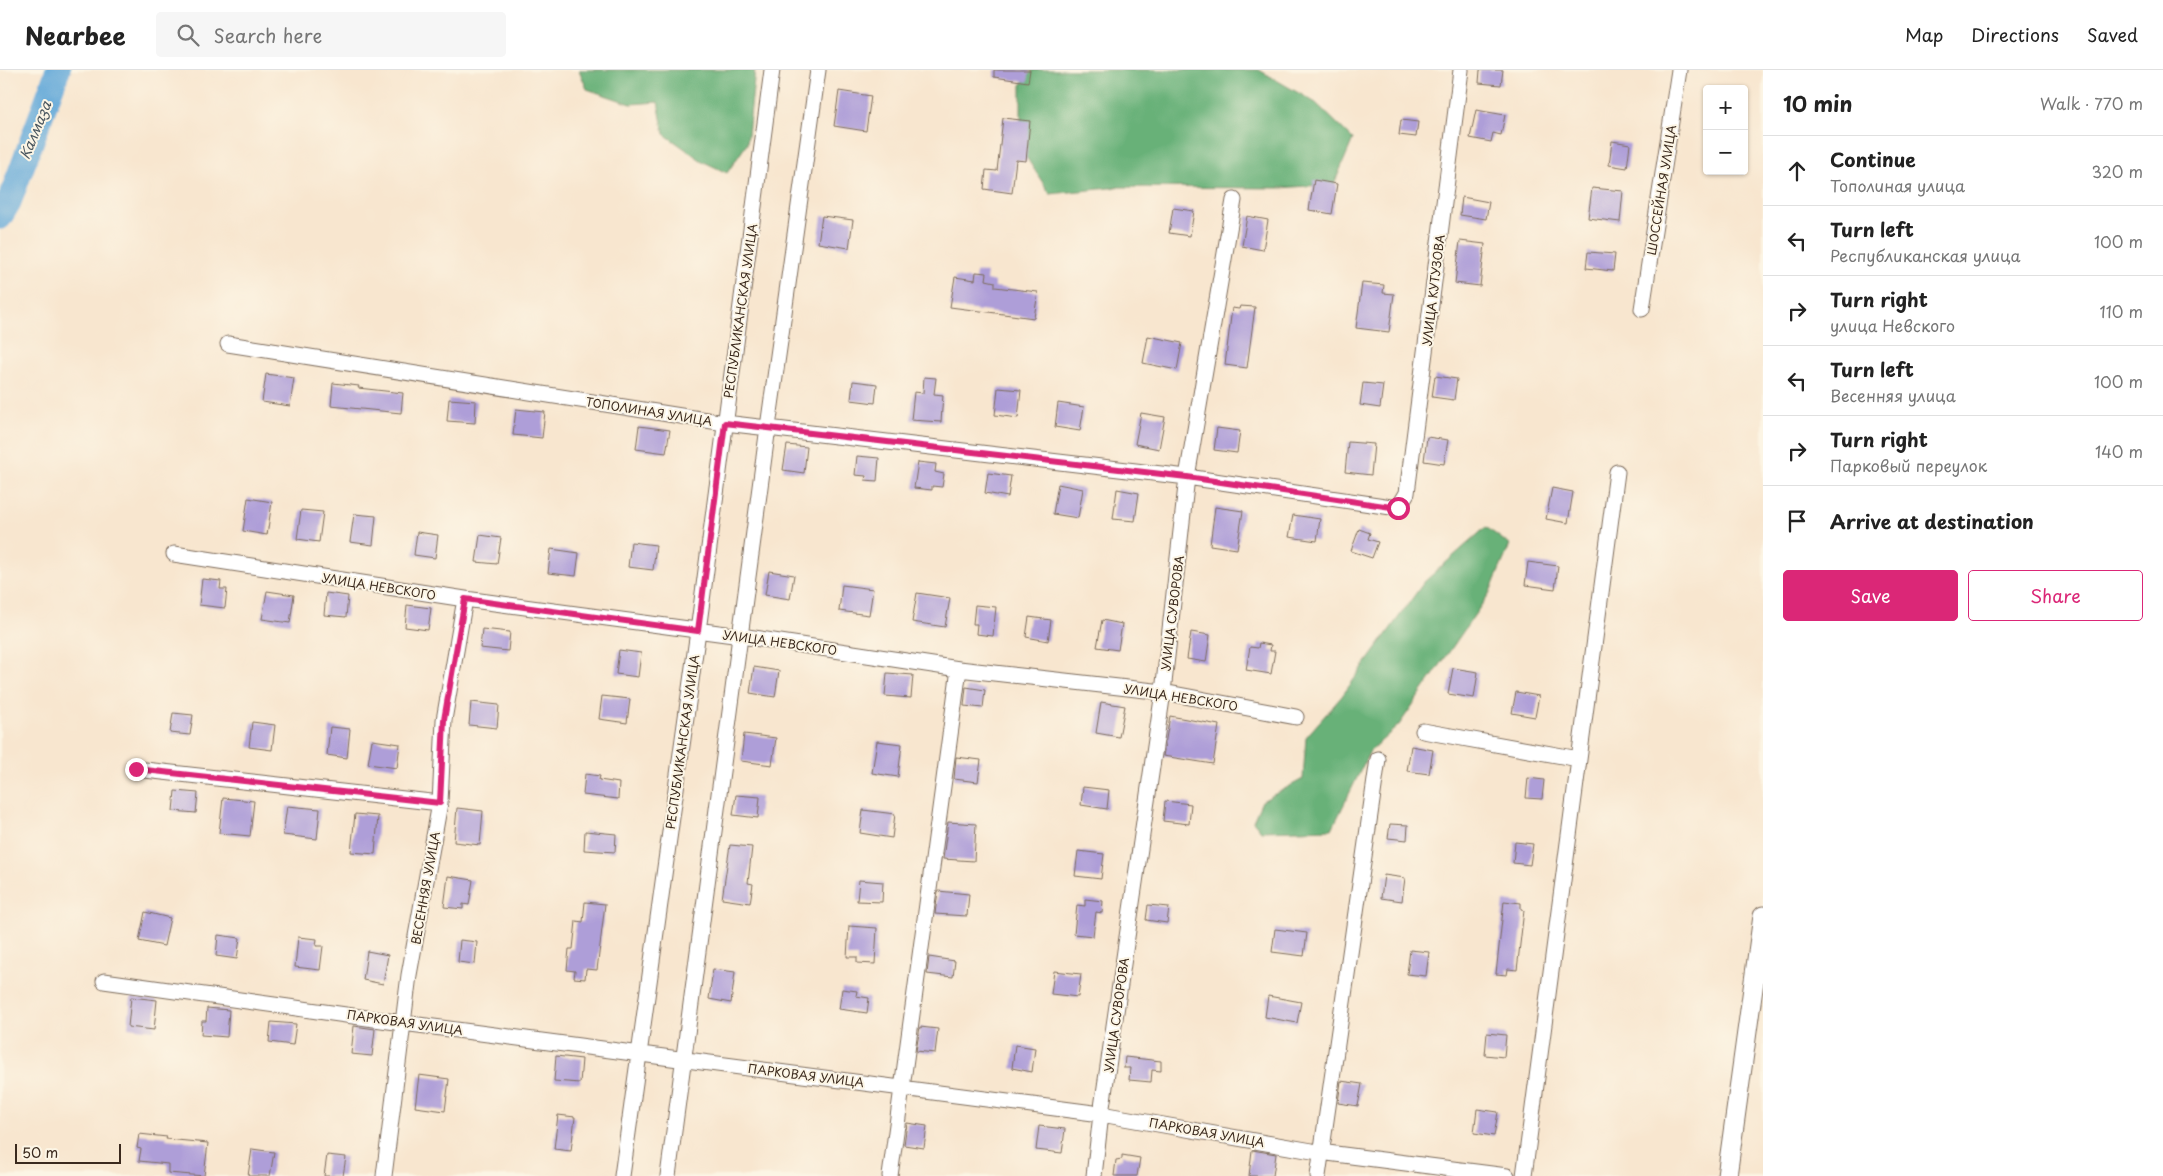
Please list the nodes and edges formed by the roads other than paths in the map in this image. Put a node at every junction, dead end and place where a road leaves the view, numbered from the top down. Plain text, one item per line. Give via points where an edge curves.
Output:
1 (772, 70) edge
2 (818, 70) edge
3 (1461, 70) edge
4 (1679, 70) edge
5 (1234, 200) dead end
6 (1642, 309) dead end
7 (228, 344) dead end
8 (725, 423) junction
9 (768, 427) junction
10 (1617, 472) dead end
11 (1187, 477) junction
12 (1398, 508) joint
13 (174, 554) dead end
14 (465, 599) junction
15 (698, 631) junction
16 (741, 636) junction
17 (959, 669) junction
18 (1163, 692) junction
19 (1296, 717) dead end
20 (1423, 731) dead end
21 (1378, 758) dead end
22 (1579, 758) junction
23 (136, 769) dead end
24 (440, 803) junction
25 (1763, 916) edge
26 (104, 980) dead end
27 (403, 1023) junction
28 (638, 1053) junction
29 (685, 1060) junction
30 (903, 1088) junction
31 (1102, 1114) junction
32 (1321, 1152) junction
33 (384, 1176) edge
34 (622, 1176) edge
35 (668, 1176) edge
36 (890, 1176) edge
37 (1094, 1176) edge
38 (1318, 1176) edge
39 (1507, 1176) edge
40 (1524, 1176) edge
41 (1727, 1176) edge

1 - 8 street, РЕСПУБЛИКАНСКАЯ УЛИЦА
2 - 9 street
3 - 12 street, УЛИЦА КУТУЗОВА via 1407,493
4 - 6 street, ШОССЕЙНАЯ УЛИЦА
5 - 11 street, УЛИЦА СУВОРОВА
7 - 8 street, ТОПОЛИНАЯ УЛИЦА
8 - 9 street, ТОПОЛИНАЯ УЛИЦА
8 - 15 street, РЕСПУБЛИКАНСКАЯ УЛИЦА
9 - 11 street, ТОПОЛИНАЯ УЛИЦА
9 - 16 street
10 - 22 street
11 - 12 street, ТОПОЛИНАЯ УЛИЦА
11 - 18 street, УЛИЦА СУВОРОВА
13 - 14 street, УЛИЦА НЕВСКОГО
14 - 15 street, УЛИЦА НЕВСКОГО
14 - 24 street, ВЕСЕННЯЯ УЛИЦА via 444,720
15 - 16 street, УЛИЦА НЕВСКОГО
15 - 28 street, РЕСПУБЛИКАНСКАЯ УЛИЦА
16 - 17 street, УЛИЦА НЕВСКОГО
16 - 29 street
17 - 18 street, УЛИЦА НЕВСКОГО
17 - 30 street
18 - 19 street, УЛИЦА НЕВСКОГО
18 - 31 street, УЛИЦА СУВОРОВА
20 - 22 street
21 - 32 street
22 - 40 street
23 - 24 street
24 - 27 street, ВЕСЕННЯЯ УЛИЦА
25 - 41 main road
26 - 27 street, ПАРКОВАЯ УЛИЦА
27 - 28 street, ПАРКОВАЯ УЛИЦА
27 - 33 street, ВЕСЕННЯЯ УЛИЦА
28 - 29 street, ПАРКОВАЯ УЛИЦА
28 - 34 street, РЕСПУБЛИКАНСКАЯ УЛИЦА
29 - 30 street, ПАРКОВАЯ УЛИЦА
29 - 35 street
30 - 31 street, ПАРКОВАЯ УЛИЦА
30 - 36 street
31 - 32 street, ПАРКОВАЯ УЛИЦА
31 - 37 street, УЛИЦА СУВОРОВА
32 - 38 street
32 - 39 street, ПАРКОВАЯ УЛИЦА

